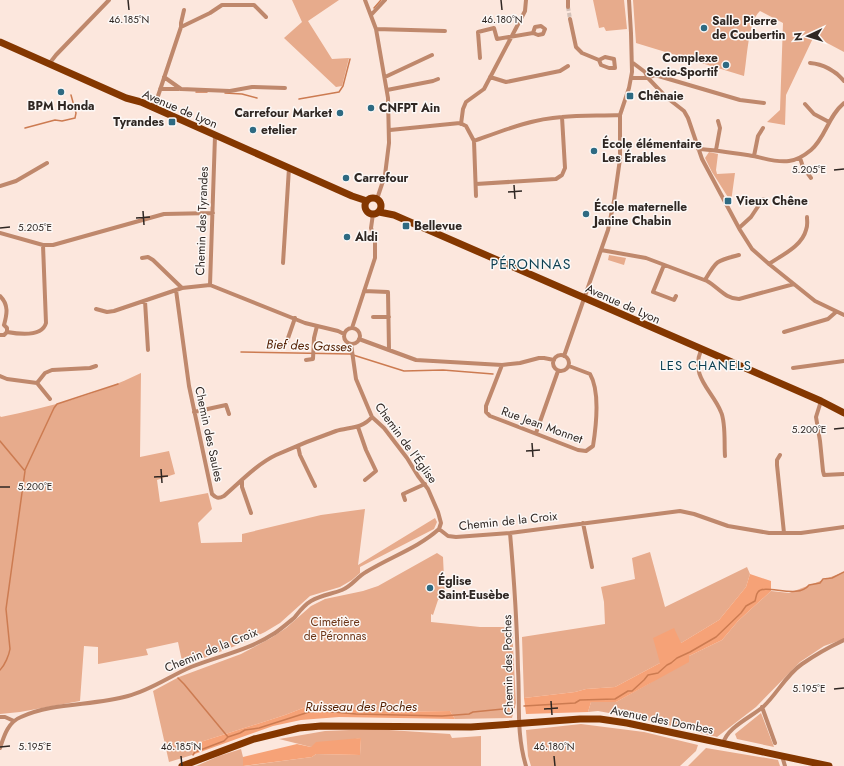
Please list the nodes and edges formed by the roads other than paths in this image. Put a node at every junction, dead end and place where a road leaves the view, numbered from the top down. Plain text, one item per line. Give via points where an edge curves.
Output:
1 (109, 0) edge
2 (365, 0) edge
3 (385, 0) edge
4 (526, 0) edge
5 (568, 0) edge
6 (629, 0) edge
7 (568, 7) tunnel mouth
8 (184, 10) dead end
9 (371, 15) junction
10 (266, 18) dead end
11 (570, 19) tunnel mouth
12 (181, 27) junction
13 (376, 30) junction
14 (445, 30) dead end
15 (533, 33) dead end
16 (512, 36) junction
17 (0, 42) edge
18 (432, 55) dead end
19 (480, 58) dead end
20 (599, 60) dead end
21 (810, 62) dead end
22 (633, 63) junction
23 (49, 64) junction
24 (568, 66) dead end
25 (164, 77) junction
26 (385, 77) junction
27 (490, 78) junction
28 (632, 78) junction
29 (648, 78) junction
30 (438, 79) dead end
31 (844, 82) edge
32 (285, 88) dead end
33 (160, 89) junction
34 (180, 89) junction
35 (387, 90) junction
36 (844, 102) edge
37 (764, 103) dead end
38 (805, 104) dead end
39 (154, 108) junction
40 (620, 115) junction
41 (562, 117) junction
42 (718, 121) dead end
43 (829, 122) junction
44 (461, 124) junction
45 (763, 128) dead end
46 (390, 130) junction
47 (215, 136) junction
48 (474, 141) junction
49 (698, 149) junction
50 (716, 150) junction
51 (754, 156) junction
52 (800, 158) junction
53 (47, 163) dead end
54 (289, 168) junction
55 (811, 178) dead end
56 (476, 184) junction
57 (0, 186) edge
58 (476, 196) dead end
59 (377, 199) junction
60 (763, 199) dead end
61 (366, 204) junction
62 (377, 211) junction
63 (213, 213) junction
64 (807, 217) dead end
65 (739, 228) junction
66 (0, 233) edge
67 (43, 245) junction
68 (601, 250) junction
69 (739, 255) dead end
70 (142, 258) dead end
71 (283, 263) dead end
72 (769, 264) junction
73 (664, 265) junction
74 (705, 280) junction
75 (210, 284) junction
76 (794, 284) junction
77 (182, 288) junction
78 (176, 290) junction
79 (364, 291) junction
80 (0, 296) edge
81 (676, 296) dead end
82 (584, 299) junction
83 (145, 301) junction
84 (96, 309) dead end
85 (836, 312) junction
86 (844, 315) edge
87 (389, 317) junction
88 (295, 318) junction
89 (373, 318) dead end
90 (2, 325) edge
91 (317, 326) junction
92 (352, 328) junction
93 (7, 332) junction
94 (784, 332) dead end
95 (344, 334) junction
96 (0, 335) edge
97 (359, 339) junction
98 (287, 341) dead end
99 (351, 344) junction
100 (148, 350) dead end
101 (388, 350) junction
102 (701, 350) junction
103 (564, 356) junction
104 (306, 360) dead end
105 (554, 360) junction
106 (844, 361) edge
107 (502, 365) junction
108 (96, 366) dead end
109 (569, 366) junction
110 (793, 368) dead end
111 (558, 371) junction
112 (0, 376) edge
113 (37, 383) junction
114 (50, 399) dead end
115 (821, 401) junction
116 (194, 412) junction
117 (844, 413) edge
118 (229, 414) dead end
119 (372, 417) junction
120 (358, 427) junction
121 (536, 433) junction
122 (298, 446) junction
123 (780, 455) dead end
124 (725, 456) dead end
125 (844, 474) edge
126 (365, 480) dead end
127 (242, 481) junction
128 (425, 484) junction
129 (315, 486) dead end
130 (405, 500) dead end
131 (251, 513) dead end
132 (583, 523) junction
133 (844, 527) edge
134 (439, 529) junction
135 (510, 533) junction
136 (784, 533) junction
137 (592, 567) dead end
138 (844, 640) edge
139 (762, 707) junction
140 (0, 718) edge
141 (14, 721) junction
142 (518, 724) junction
143 (775, 742) dead end
144 (723, 744) junction
145 (0, 748) edge
146 (782, 755) junction
147 (182, 766) edge
148 (526, 766) edge
149 (785, 766) edge
150 (828, 766) edge

1 - 23 street
2 - 9 street
3 - 9 street
4 - 16 street via 525,12
5 - 7 street
6 - 22 street
8 - 12 street
9 - 13 street
10 - 12 street via 254,5 225,4
11 - 20 street via 576,47 582,53
12 - 25 street
13 - 14 street
13 - 26 street
15 - 16 street
16 - 19 street via 497,38 494,28 478,32
16 - 27 street
17 - 23 main road, Avenue de Lyon
18 - 26 street
21 - 31 street via 825,67
22 - 28 street
22 - 29 street via 645,72
23 - 39 main road, Avenue de Lyon
24 - 27 street via 560,71 506,82
25 - 33 street
25 - 34 street
26 - 35 street
27 - 44 street via 484,89 466,102
28 - 29 street
28 - 40 street
29 - 37 street via 655,75 740,100
29 - 49 street via 684,111
30 - 35 street
32 - 34 street
33 - 34 street
33 - 39 street
35 - 46 street
36 - 43 street
38 - 43 street via 814,114
39 - 47 main road, Avenue de Lyon
40 - 41 street
40 - 68 street via 619,174
41 - 48 street via 528,123
41 - 56 street via 562,175 556,179
42 - 50 street via 720,128
43 - 52 street via 822,138 812,150
44 - 46 street
44 - 48 street via 466,126
45 - 51 street via 758,136
46 - 59 street via 385,175
47 - 54 main road, Avenue de Lyon
47 - 63 street, Chemin des Tyrandes
48 - 56 street
49 - 50 street
49 - 65 street
50 - 51 street
51 - 52 street via 788,161
52 - 55 street
53 - 57 street via 16,181
54 - 61 main road, Avenue de Lyon
54 - 71 street
56 - 58 street
59 - 61 main road via 373,198
59 - 62 main road via 380,202
60 - 65 street via 751,217
61 - 62 main road via 367,212
62 - 79 street via 371,228 375,240 375,258
62 - 82 main road, Avenue de Lyon via 388,210 394,215
63 - 67 street via 164,214 59,244
63 - 75 street, Chemin des Tyrandes
64 - 72 street via 804,236 795,246
65 - 72 street via 752,248
66 - 67 street
67 - 93 street via 45,327 40,332
68 - 73 street via 646,258
68 - 82 street
69 - 74 street via 719,260
70 - 77 street via 148,257 153,260
72 - 76 street
73 - 74 street
73 - 81 street via 653,292 674,300
74 - 76 street via 732,299
75 - 77 street
75 - 88 street, Chemin des Tyrandes
76 - 85 street via 815,301
77 - 78 street
78 - 83 street
78 - 116 street, Chemin des Saules
79 - 87 street via 388,292
79 - 92 street
80 - 90 street via 6,303 8,313
82 - 102 main road, Avenue de Lyon
82 - 103 street
83 - 84 street via 114,311
83 - 100 street
85 - 86 street
85 - 94 street via 828,319
87 - 89 street
87 - 101 street
88 - 91 street, Chemin des Tyrandes
88 - 98 street
90 - 93 street via 7,328
91 - 95 street, Chemin des Tyrandes
91 - 104 street via 313,359
92 - 95 street
92 - 97 street via 358,332
93 - 96 street
95 - 99 street via 345,341
97 - 99 street
97 - 101 street
99 - 119 street, Chemin de l'Église via 356,379
101 - 107 street via 416,360
102 - 115 main road, Avenue de Lyon
102 - 124 street via 697,359 703,384 723,418
103 - 105 street via 558,356
103 - 109 street
105 - 107 street via 539,358
105 - 111 street via 554,367
106 - 110 street
107 - 121 street, Rue Jean Monnet via 486,412 490,416
108 - 113 street via 48,371
109 - 111 street via 566,370
109 - 121 street, Rue Jean Monnet via 590,374 595,381 597,426 593,446 586,451 578,450
111 - 121 street
112 - 113 street
113 - 114 street
115 - 117 main road, Avenue de Lyon
115 - 125 street via 816,423 823,472 827,476
116 - 118 street via 226,405
116 - 127 street, Chemin des Saules via 212,494 220,498
119 - 120 street, Chemin des Saules
119 - 128 street, Chemin de l'Église via 384,428
120 - 122 street, Chemin des Saules via 339,430
120 - 126 street via 376,471
122 - 127 street, Chemin des Saules via 267,459
122 - 129 street
123 - 136 street via 777,465
127 - 131 street
128 - 130 street via 404,494
128 - 134 street, Chemin de l'Église via 434,499 441,523
132 - 135 street, Chemin de la Croix
132 - 136 street, Chemin de la Croix via 680,511 728,526
132 - 137 street
133 - 136 street, Chemin de la Croix
134 - 135 street, Chemin de la Croix via 448,536 456,537
134 - 141 street, Chemin de la Croix via 365,573 350,587 310,601 277,632 236,653 192,667 128,696 33,712
135 - 142 street, Chemin des Poches via 516,607 520,707
138 - 139 street via 800,665
139 - 143 street
139 - 144 street via 732,730 724,738
140 - 141 street via 5,717
141 - 145 street via 6,732
142 - 144 main road, Avenue des Dombes via 600,719
142 - 147 main road, Avenue des Dombes via 471,727 336,725 299,728 254,739
142 - 148 street, Chemin des Poches
144 - 146 main road, Avenue des Dombes
146 - 149 street
146 - 150 main road, Avenue des Dombes

